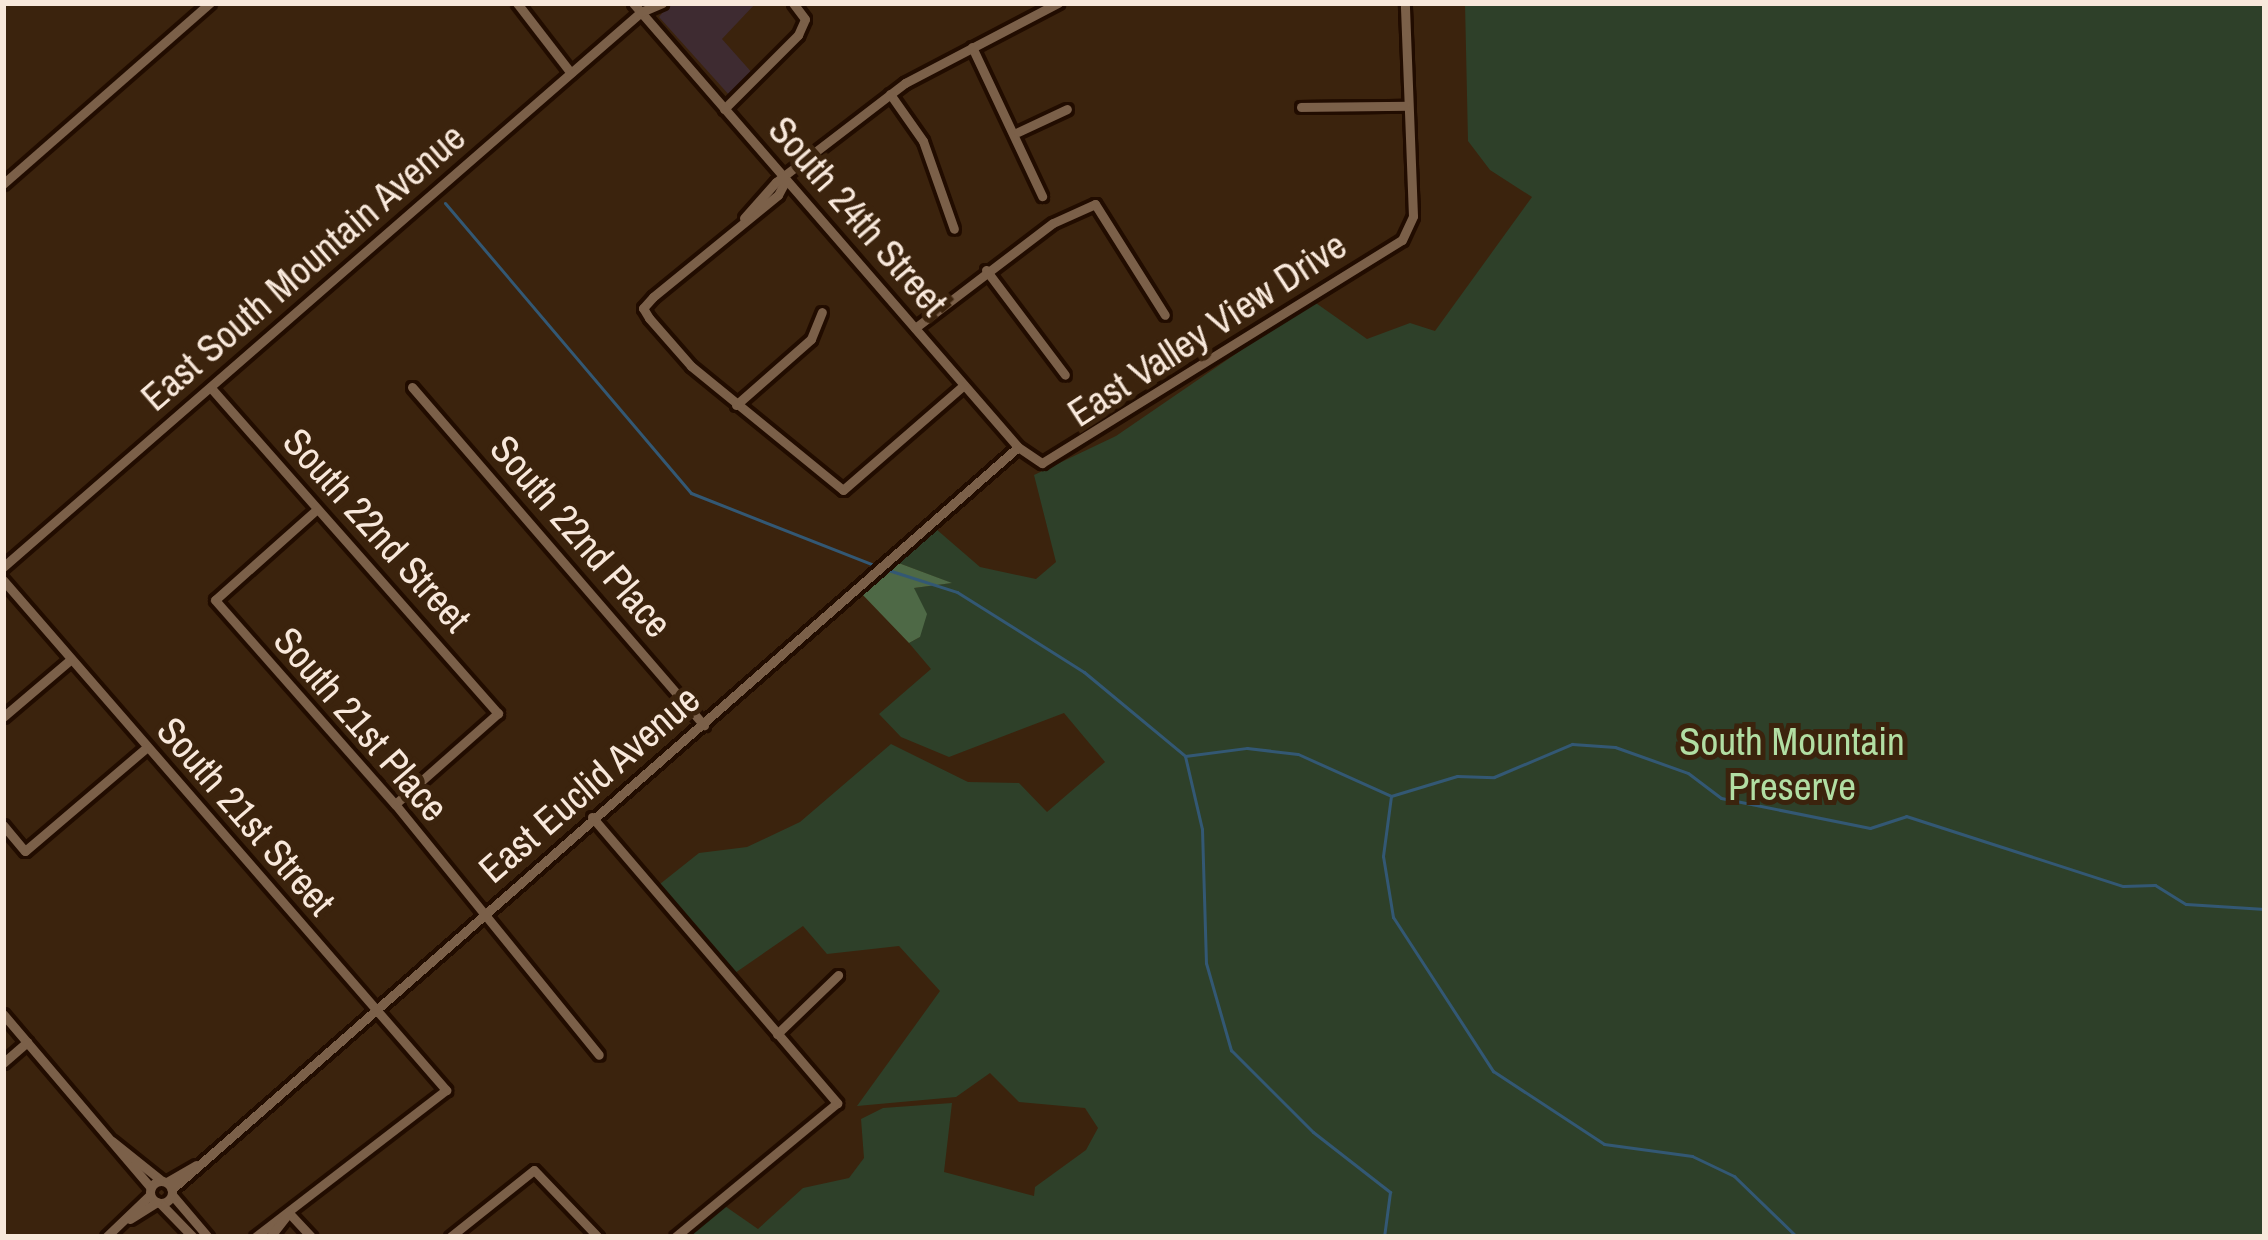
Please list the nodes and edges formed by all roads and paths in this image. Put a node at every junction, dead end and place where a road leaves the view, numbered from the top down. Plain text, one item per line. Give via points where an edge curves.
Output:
1 (210, 3) edge
2 (517, 3) edge
3 (662, 3) edge
4 (793, 3) edge
5 (1058, 3) edge
6 (1405, 3) edge
7 (639, 6) edge
8 (972, 47) junction
9 (571, 73) junction
10 (890, 94) junction
11 (1405, 106) junction
12 (1301, 107) dead end
13 (724, 109) junction
14 (1067, 109) dead end
15 (1018, 132) junction
16 (786, 180) junction
17 (3, 184) edge
18 (1042, 196) dead end
19 (954, 229) dead end
20 (986, 270) junction
21 (822, 311) dead end
22 (1165, 315) dead end
23 (915, 328) junction
24 (1065, 375) dead end
25 (964, 385) junction
26 (412, 387) dead end
27 (211, 388) junction
28 (736, 405) junction
29 (1018, 447) junction
30 (1042, 463) joint
31 (316, 510) junction
32 (3, 567) edge
33 (3, 580) edge
34 (70, 660) junction
35 (3, 717) edge
36 (704, 724) junction
37 (147, 747) junction
38 (395, 804) junction
39 (592, 817) junction
40 (3, 825) edge
41 (482, 915) junction
42 (838, 975) dead end
43 (376, 1010) junction
44 (3, 1014) edge
45 (777, 1034) junction
46 (27, 1042) junction
47 (599, 1054) dead end
48 (3, 1063) edge
49 (112, 1141) junction
50 (168, 1186) junction
51 (154, 1197) junction
52 (289, 1213) junction
53 (106, 1237) edge
54 (193, 1237) edge
55 (208, 1237) edge
56 (255, 1237) edge
57 (270, 1237) edge
58 (311, 1237) edge
59 (450, 1237) edge
60 (598, 1237) edge
61 (675, 1237) edge

1 - 17 street
2 - 9 street
3 - 7 street, East South Mountain Avenue
4 - 13 street via 805,19
5 - 8 street
6 - 11 street
7 - 9 street, East South Mountain Avenue
7 - 13 street, South 24th Street
8 - 10 street
8 - 15 street
9 - 27 street, East South Mountain Avenue
10 - 16 street
10 - 19 street via 923,141
11 - 12 street
11 - 30 street, East Valley View Drive via 1413,216 1402,240
13 - 16 street, South 24th Street
14 - 15 street
15 - 18 street
16 - 23 street, South 24th Street
16 - 28 street via 643,308
20 - 22 street via 1095,204
20 - 23 street
20 - 24 street
21 - 28 street via 811,339
23 - 25 street, South 24th Street
25 - 28 street via 843,490
25 - 29 street, South 24th Street
26 - 36 street, South 22nd Place
27 - 31 street, South 22nd Street
27 - 32 street, East South Mountain Avenue
29 - 30 street, South 24th Street
29 - 36 street, East Euclid Avenue
31 - 38 street, South 21st Place via 214,600
31 - 38 street, South 22nd Street via 498,712
33 - 34 street, South 21st Street
34 - 35 street
34 - 37 street, South 21st Street
36 - 39 street, East Euclid Avenue
37 - 40 street via 25,851
37 - 43 street, South 21st Street
38 - 41 street, South 21st Place
39 - 41 street, East Euclid Avenue
39 - 45 street
41 - 43 street, East Euclid Avenue
41 - 47 street, South 21st Place
42 - 45 street
43 - 50 street, East Euclid Avenue
43 - 52 street, South 21st Street via 446,1090
44 - 46 street
45 - 61 street via 836,1103
46 - 48 street
46 - 49 street
49 - 50 street
49 - 51 street
50 - 51 street
50 - 51 street
50 - 55 street
51 - 53 street
51 - 54 street
52 - 56 street
52 - 57 street
52 - 58 street
59 - 60 street via 534,1170

